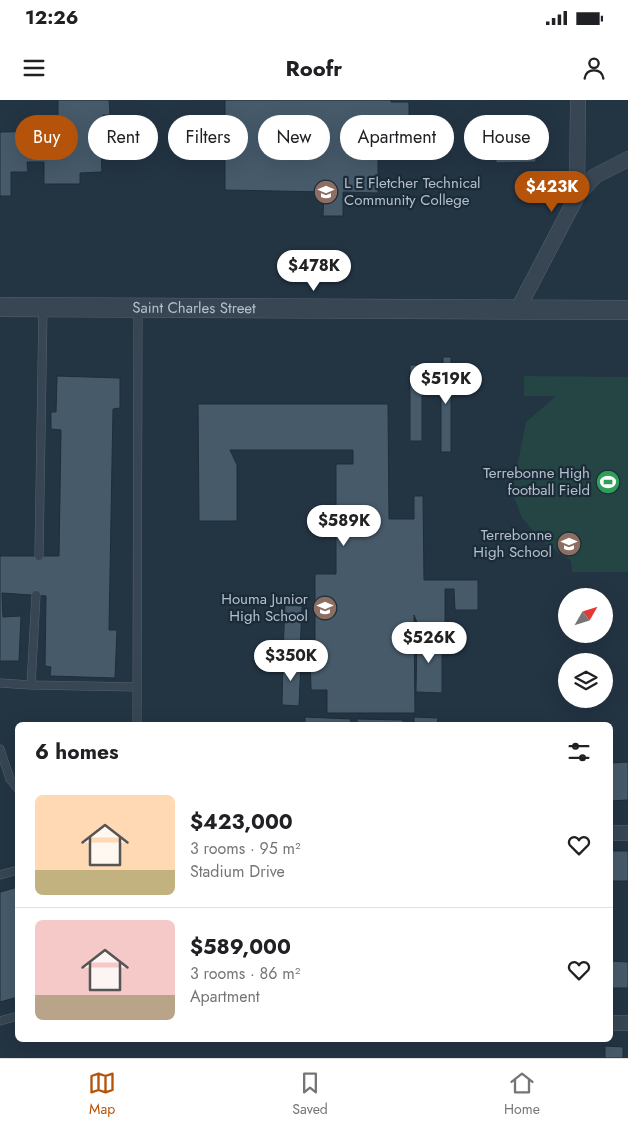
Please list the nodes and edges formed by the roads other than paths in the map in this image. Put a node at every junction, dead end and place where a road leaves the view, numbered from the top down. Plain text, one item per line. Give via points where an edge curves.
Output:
1 (578, 100) edge
2 (628, 159) edge
3 (577, 196) junction
4 (0, 307) edge
5 (43, 307) junction
6 (138, 308) junction
7 (518, 309) junction
8 (628, 310) edge
9 (38, 556) dead end
10 (36, 595) dead end
11 (0, 683) edge
12 (31, 685) junction
13 (137, 687) junction
14 (137, 722) edge
15 (0, 749) edge
16 (15, 785) edge
17 (613, 832) edge
18 (628, 833) edge
19 (15, 871) edge
20 (0, 874) edge
21 (15, 1017) edge
22 (0, 1021) edge
23 (613, 1023) edge
24 (628, 1023) edge

1 - 3 street
2 - 3 street via 595,176
3 - 7 street
4 - 5 street, Saint Charles Street
5 - 6 street, Saint Charles Street
5 - 9 lane
6 - 7 street, Saint Charles Street
6 - 13 lane
7 - 8 street, Saint Charles Street
10 - 12 lane
11 - 12 lane
12 - 13 lane
13 - 14 lane
15 - 16 lane
17 - 18 street
19 - 20 lane
21 - 22 lane
23 - 24 street

